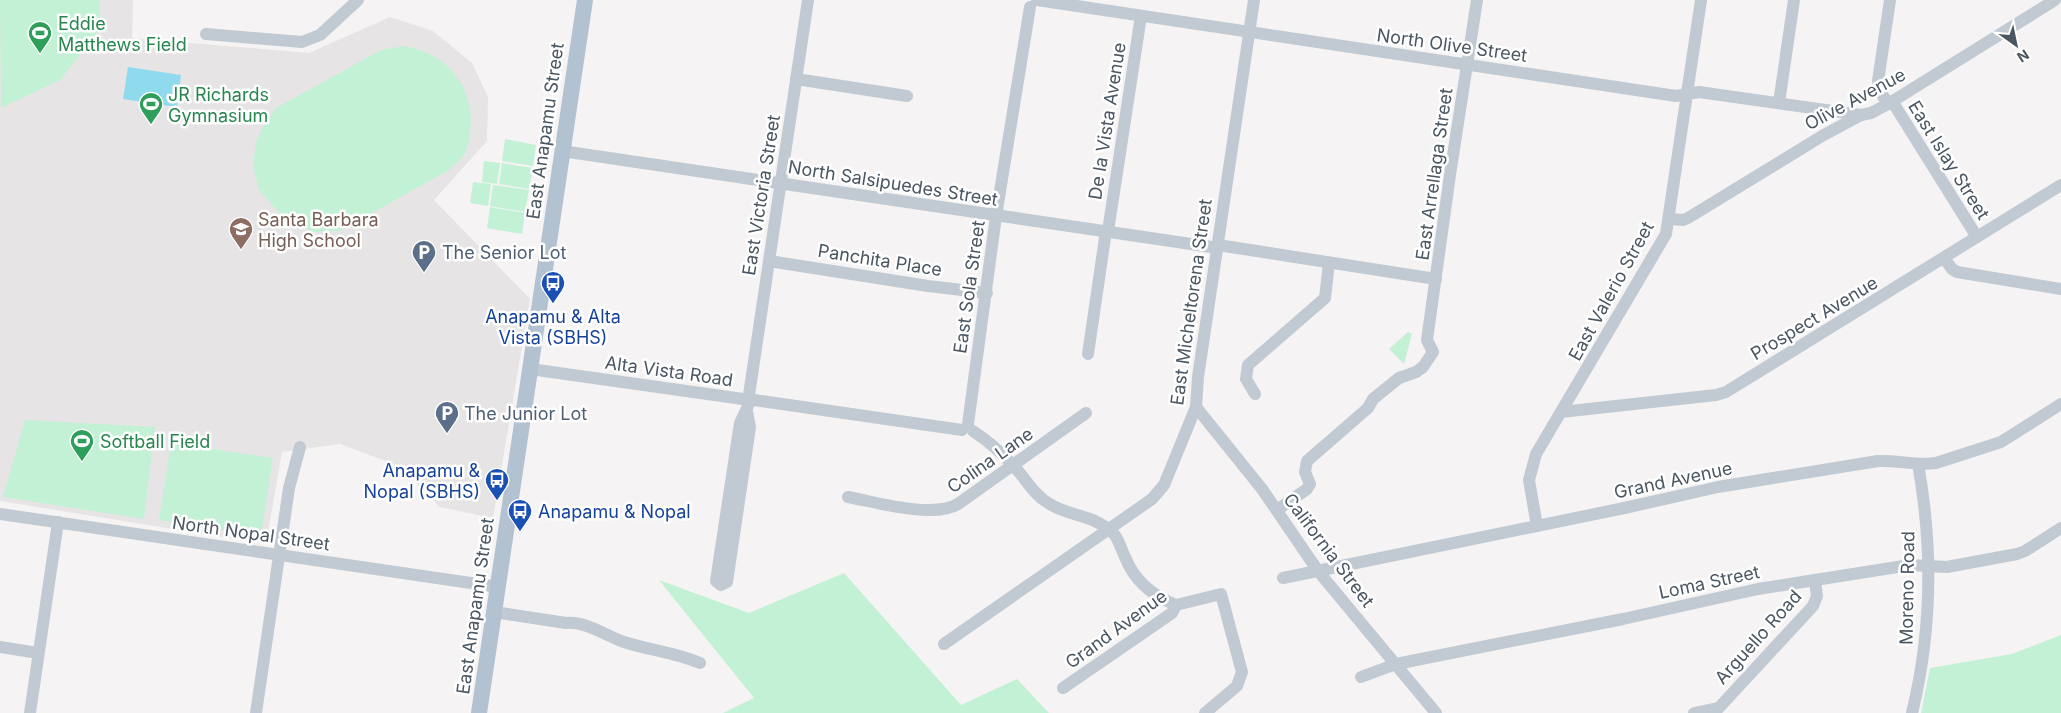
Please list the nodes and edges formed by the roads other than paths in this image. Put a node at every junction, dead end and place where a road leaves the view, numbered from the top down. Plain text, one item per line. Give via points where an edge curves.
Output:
1 (585, 0) edge
2 (808, 0) edge
3 (1254, 0) edge
4 (1477, 0) edge
5 (1701, 0) edge
6 (1794, 0) edge
7 (1890, 0) edge
8 (2055, 0) edge
9 (357, 2) edge
10 (1032, 2) edge
11 (1140, 16) junction
12 (1249, 33) junction
13 (206, 34) dead end
14 (1468, 66) junction
15 (796, 79) junction
16 (1687, 95) junction
17 (907, 96) dead end
18 (1890, 102) junction
19 (1779, 103) junction
20 (1861, 115) junction
21 (562, 151) junction
22 (780, 183) junction
23 (2061, 185) edge
24 (996, 216) junction
25 (1670, 219) junction
26 (1107, 231) junction
27 (1977, 237) junction
28 (1218, 246) junction
29 (1944, 258) junction
30 (769, 261) junction
31 (1329, 263) junction
32 (1436, 279) junction
33 (2061, 289) edge
34 (987, 293) junction
35 (1088, 354) dead end
36 (530, 369) junction
37 (1255, 394) dead end
38 (748, 402) junction
39 (2061, 404) edge
40 (1196, 407) junction
41 (1561, 412) junction
42 (1086, 413) dead end
43 (968, 428) junction
44 (300, 447) dead end
45 (1918, 464) junction
46 (1013, 466) junction
47 (848, 497) dead end
48 (1277, 510) junction
49 (0, 514) edge
50 (58, 522) junction
51 (1537, 526) junction
52 (2061, 528) edge
53 (1109, 529) junction
54 (279, 555) junction
55 (1929, 566) junction
56 (1318, 571) junction
57 (1283, 578) dead end
58 (1815, 580) junction
59 (498, 587) junction
60 (1176, 605) junction
61 (494, 612) junction
62 (944, 644) dead end
63 (0, 647) edge
64 (38, 653) junction
65 (700, 663) dead end
66 (1396, 664) junction
67 (1362, 677) dead end
68 (1063, 688) dead end
69 (1716, 711) edge
70 (30, 713) edge
71 (256, 713) edge
72 (479, 713) edge
73 (1205, 713) edge
74 (1436, 713) edge
75 (1694, 713) edge
76 (1912, 713) edge

1 - 21 main road, East Anapamu Street
2 - 15 street, East Victoria Street
3 - 12 street, East Micheltorena Street
4 - 14 street, East Arrellaga Street
5 - 16 street, East Valerio Street
6 - 19 street
7 - 18 street, East Islay Street via 1878,81 1880,91
8 - 18 street, Olive Avenue
9 - 13 street via 320,36 302,42
10 - 11 street, North Olive Street
10 - 24 street, East Sola Street
11 - 12 street, North Olive Street
11 - 26 street, De la Vista Avenue
12 - 14 street, North Olive Street
12 - 28 street, East Micheltorena Street
14 - 16 street, North Olive Street
14 - 32 street, East Arrellaga Street
15 - 17 street
15 - 22 street, East Victoria Street
16 - 19 street, North Olive Street via 1699,92
16 - 25 street, East Valerio Street
18 - 20 street, Olive Avenue
18 - 27 street, East Islay Street
19 - 20 street, North Olive Street
20 - 25 street, Olive Avenue via 1688,218
21 - 22 street, North Salsipuedes Street
21 - 36 main road, East Anapamu Street
22 - 24 street, North Salsipuedes Street
22 - 30 street, East Victoria Street
23 - 27 street, Prospect Avenue
24 - 26 street, North Salsipuedes Street
24 - 34 street, East Sola Street
25 - 41 street, East Valerio Street via 1663,242
26 - 28 street, North Salsipuedes Street
26 - 35 street, De la Vista Avenue
27 - 29 street, Prospect Avenue
28 - 31 street, North Salsipuedes Street
28 - 40 street, East Micheltorena Street
29 - 33 street via 1957,272
29 - 41 street, Prospect Avenue via 1726,392
30 - 34 street, Panchita Place
30 - 38 street, East Victoria Street
31 - 32 street, North Salsipuedes Street
31 - 37 street via 1325,298 1248,366 1246,379
32 - 48 street, East Arrellaga Street via 1428,340 1433,352 1424,367 1399,378 1307,461 1305,472 1310,484 1307,489
34 - 43 street, East Sola Street
36 - 38 street, Alta Vista Road
36 - 59 main road, East Anapamu Street
38 - 38 street, East Victoria Street via 740,423 716,581 722,586 727,582 750,427
38 - 43 street, Alta Vista Road
39 - 45 street, Grand Avenue via 1994,445 1936,463
40 - 48 street, California Street
40 - 53 street, East Micheltorena Street via 1164,485 1152,498
41 - 51 street, East Valerio Street via 1530,470 1529,486
42 - 46 street, Colina Lane
43 - 46 street
44 - 54 street via 289,488
45 - 51 street, Grand Avenue via 1878,461 1718,487
45 - 55 street, Moreno Road via 1924,495
46 - 47 street, Colina Lane via 958,504 942,511
46 - 53 street via 1046,502
48 - 56 street, California Street
49 - 50 street, North Nopal Street
50 - 54 street, North Nopal Street
50 - 64 street
51 - 56 street, Grand Avenue
52 - 55 street, Loma Street via 2017,554 1947,567
53 - 60 street via 1118,538 1128,565 1142,584
53 - 62 street, East Micheltorena Street
54 - 59 street, North Nopal Street
54 - 71 street
55 - 58 street, Loma Street via 1910,565
55 - 76 street, Moreno Road via 1922,671
56 - 57 street, Grand Avenue
56 - 66 street, California Street
58 - 66 street, Loma Street
58 - 69 street, Arguello Road via 1817,596 1813,606
59 - 61 main road, East Anapamu Street
60 - 68 street, Grand Avenue via 1172,613
60 - 73 street, Grand Avenue via 1221,594 1242,672 1237,686
61 - 65 street via 576,622 622,641 681,655
61 - 72 main road, East Anapamu Street
63 - 64 street
64 - 70 street
66 - 67 street, Loma Street
66 - 74 street, California Street
69 - 75 street

